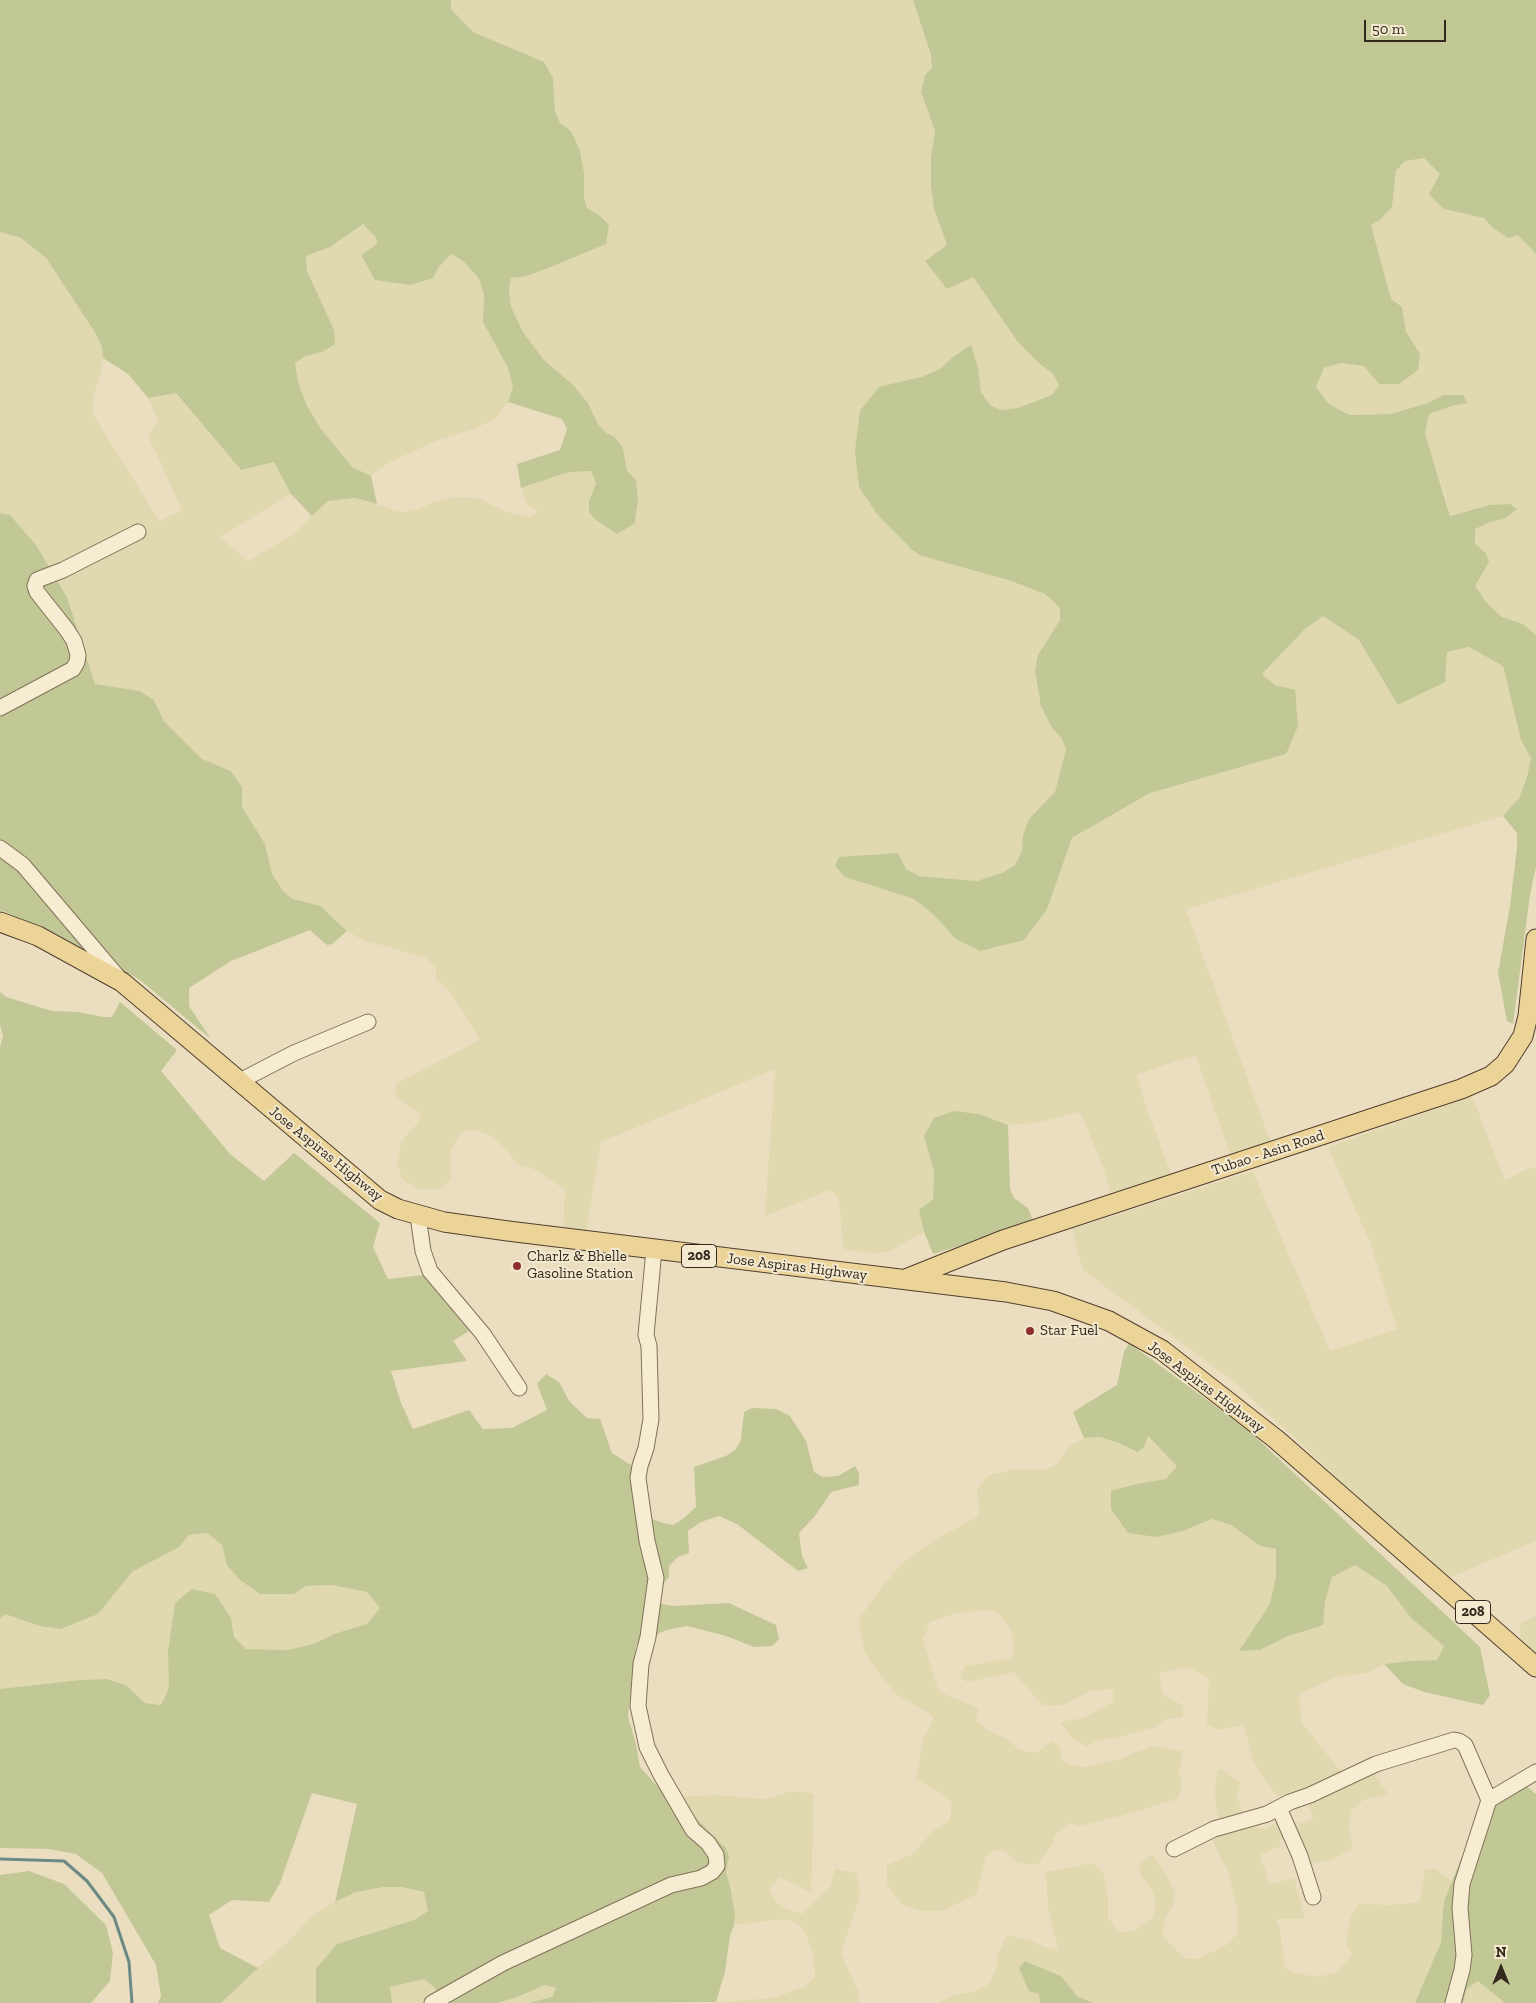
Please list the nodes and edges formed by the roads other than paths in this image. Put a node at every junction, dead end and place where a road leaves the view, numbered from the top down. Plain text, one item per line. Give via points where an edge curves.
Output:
1 (138, 532) dead end
2 (0, 708) edge
3 (0, 848) edge
4 (0, 922) edge
5 (1536, 939) edge
6 (122, 982) junction
7 (368, 1022) dead end
8 (238, 1082) junction
9 (418, 1216) junction
10 (654, 1250) junction
11 (905, 1280) junction
12 (519, 1388) dead end
13 (1536, 1667) edge
14 (1536, 1772) edge
15 (1489, 1800) junction
16 (1280, 1808) junction
17 (1174, 1850) dead end
18 (1313, 1897) dead end
19 (432, 2003) edge
20 (1453, 2003) edge

1 - 2 street via 37,580 37,592 74,641 77,662 73,669
3 - 6 street via 23,865 49,893
4 - 6 main road, Jose Aspiras Highway / 208 via 38,936
5 - 11 main road, Tubao - Asin Road via 1523,1036 1505,1064 1491,1076 1461,1089 1003,1240
6 - 8 main road, Jose Aspiras Highway / 208
7 - 8 street via 294,1052
8 - 9 main road, Jose Aspiras Highway / 208 via 380,1200
9 - 10 main road, Jose Aspiras Highway / 208 via 495,1230
9 - 12 street via 423,1251 430,1271 483,1334
10 - 11 main road, Jose Aspiras Highway / 208
10 - 19 street via 646,1336 651,1412 638,1478 656,1578 641,1664 638,1706 647,1747 693,1830 716,1855 717,1866 701,1878 677,1882 503,1963
11 - 13 main road, Jose Aspiras Highway / 208 via 1053,1301 1109,1321 1162,1350 1277,1440
14 - 15 street
15 - 16 street via 1466,1747 1456,1740 1376,1764
15 - 20 street via 1460,1895 1464,1956
16 - 17 street via 1214,1829
16 - 18 street

